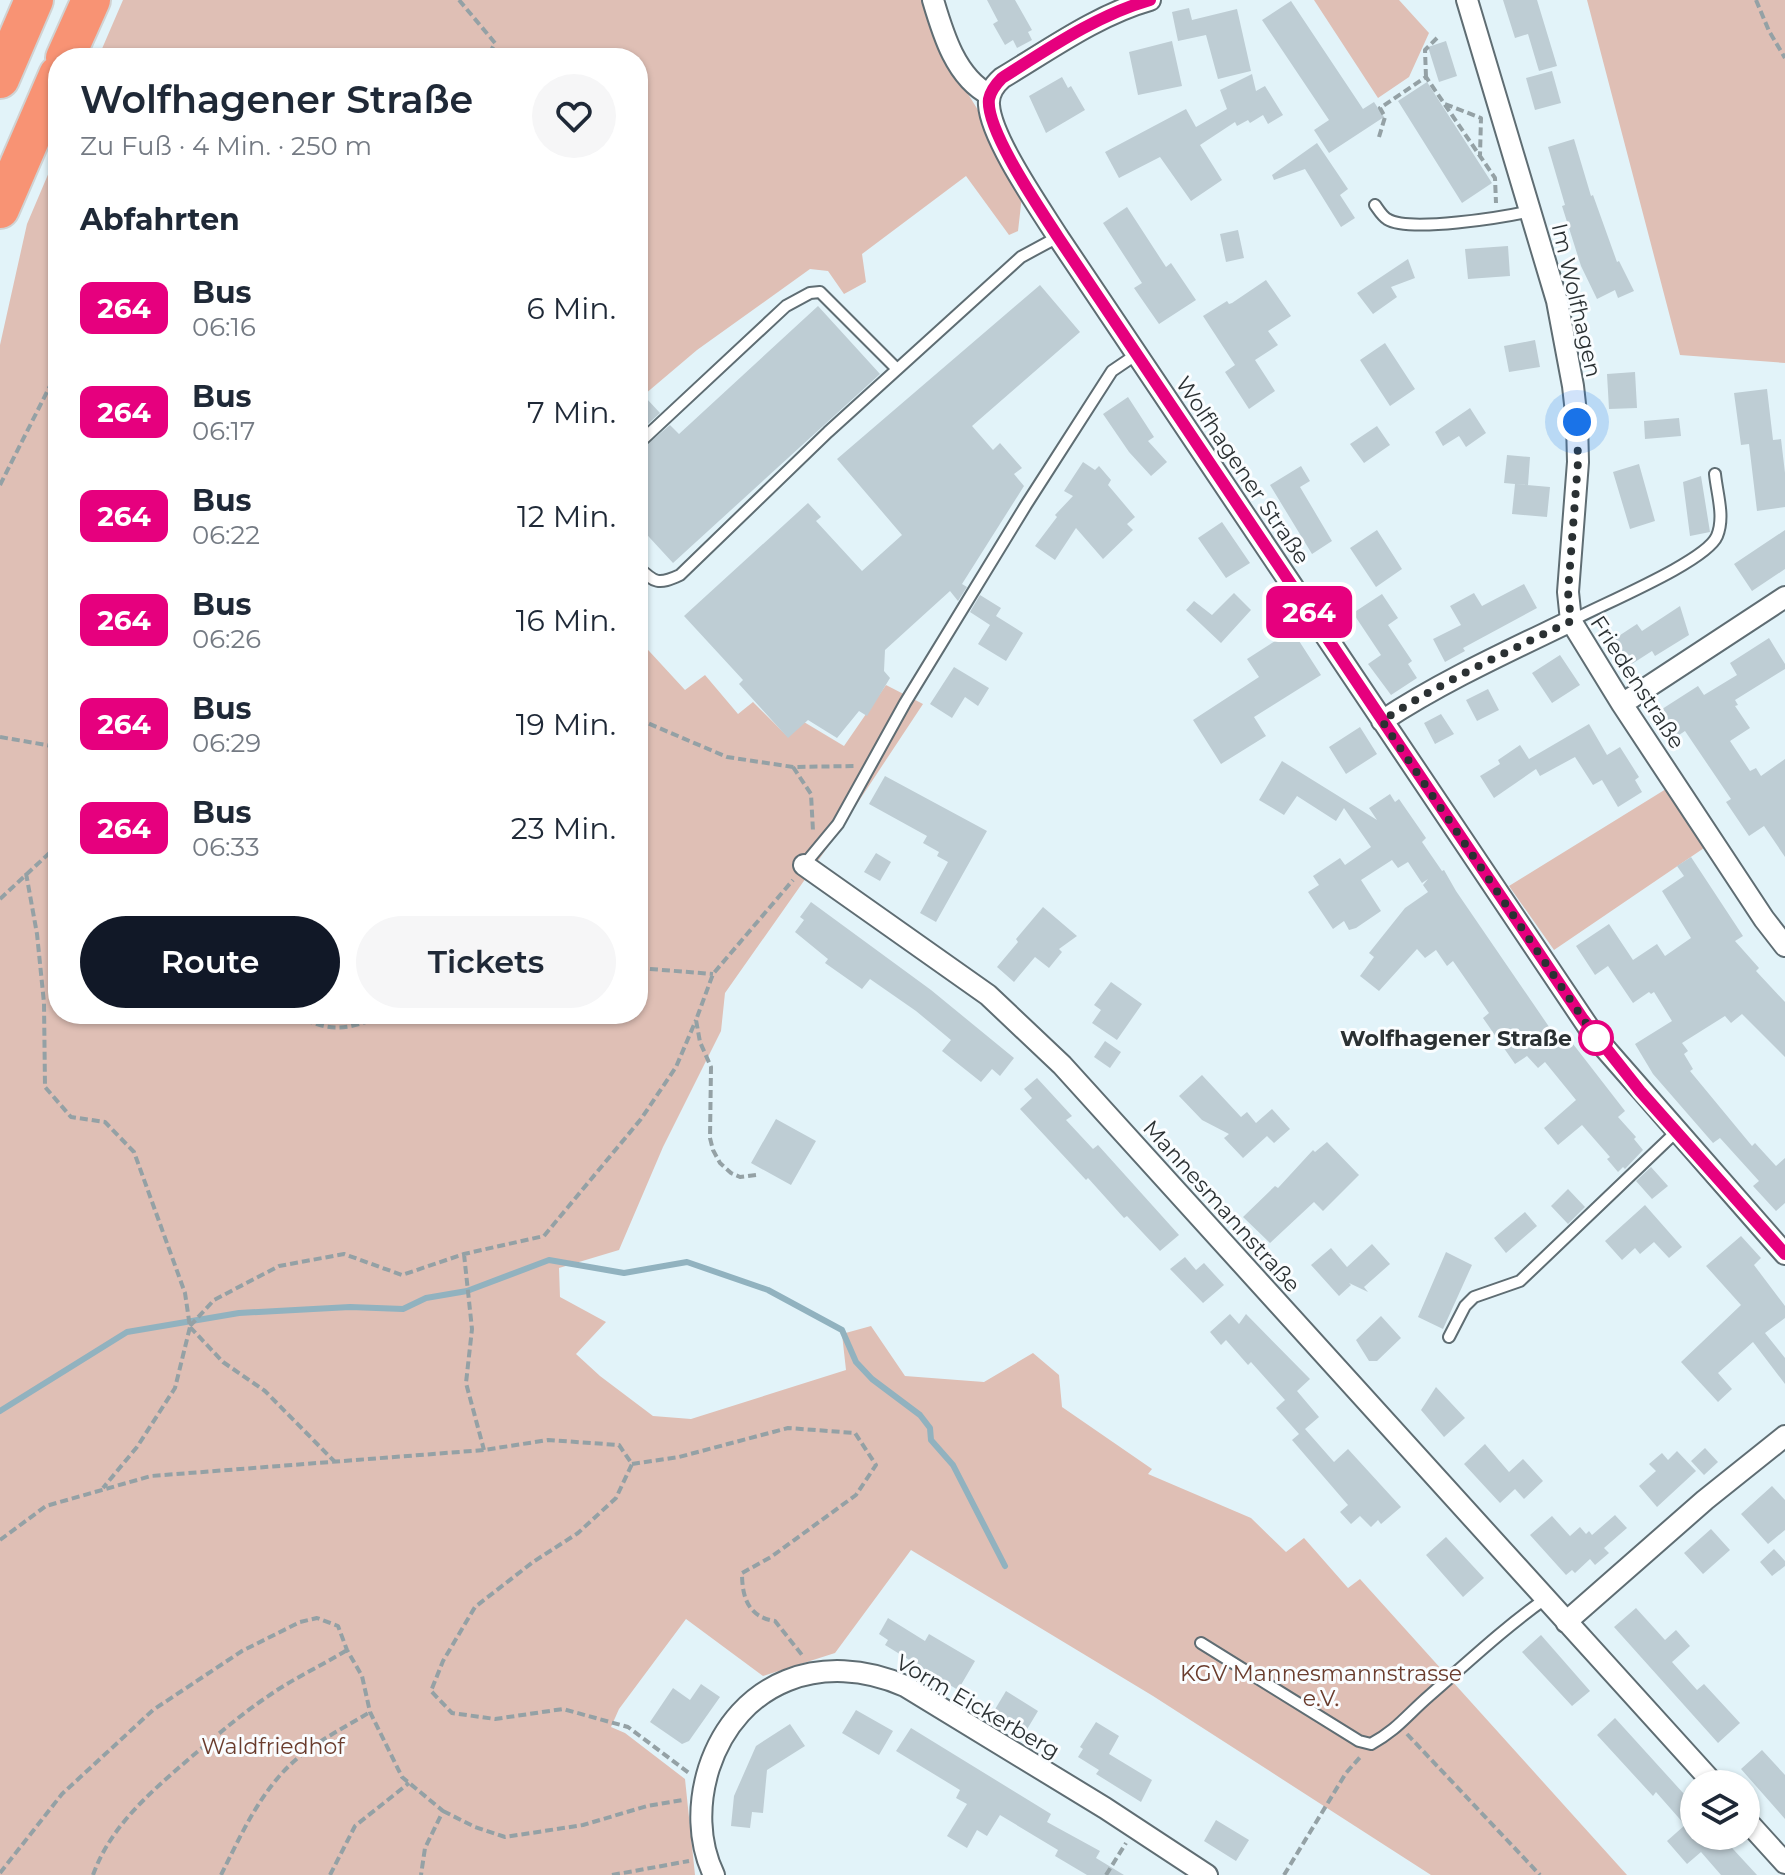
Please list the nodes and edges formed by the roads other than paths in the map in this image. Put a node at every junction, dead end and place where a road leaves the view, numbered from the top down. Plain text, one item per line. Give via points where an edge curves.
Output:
1 (34, 0) edge
2 (91, 0) edge
3 (933, 0) edge
4 (1150, 0) edge
5 (1467, 0) edge
6 (69, 48) edge
7 (0, 79) edge
8 (990, 95) junction
9 (48, 98) edge
10 (1375, 205) dead end
11 (0, 209) edge
12 (1531, 211) junction
13 (1058, 237) junction
14 (1137, 354) junction
15 (897, 369) junction
16 (648, 435) edge
17 (1715, 474) dead end
18 (648, 576) edge
19 (1785, 597) edge
20 (1571, 621) junction
21 (1622, 704) junction
22 (1382, 721) junction
23 (809, 858) joint
24 (1785, 946) edge
25 (1676, 1132) junction
26 (1785, 1254) edge
27 (1449, 1337) dead end
28 (1785, 1436) edge
29 (1545, 1599) junction
30 (1566, 1622) junction
31 (1201, 1643) dead end
32 (1701, 1770) edge
33 (1760, 1835) edge
34 (1785, 1863) edge
35 (710, 1867) edge
36 (1207, 1875) edge

1 - 7 highway
2 - 6 highway
3 - 8 street via 968,79
4 - 8 street via 1023,65 1002,78
5 - 12 street, Im Wolfhagen
8 - 13 street, Wolfhagener Straße via 998,136
9 - 11 highway
10 - 12 lane via 1386,219 1400,223
12 - 20 street, Im Wolfhagen via 1557,301 1574,398 1578,462 1568,592
13 - 14 street, Wolfhagener Straße
13 - 15 lane via 1021,257
14 - 22 street, Wolfhagener Straße
14 - 23 lane via 1112,371 905,703 838,824
15 - 16 lane via 820,292 810,293 786,306
15 - 18 lane via 680,575 665,582
17 - 20 lane via 1721,518 1712,545
19 - 21 street
20 - 21 street, Friedenstraße
20 - 22 street, Friedenstraße
21 - 24 street, Friedenstraße
22 - 25 street, Wolfhagener Straße via 1595,1037
23 - 29 street, Mannesmannstraße via 988,995 1062,1065
25 - 26 street, Wolfhagener Straße
25 - 27 lane via 1520,1281 1474,1297
28 - 30 street
29 - 30 street, Mannesmannstraße
29 - 31 lane via 1517,1618 1400,1727 1371,1744
30 - 32 street, Mannesmannstraße
33 - 34 street
35 - 36 street, Vorm Eickerberg via 701,1824 703,1789 730,1724 773,1686 838,1670 883,1676 905,1686

